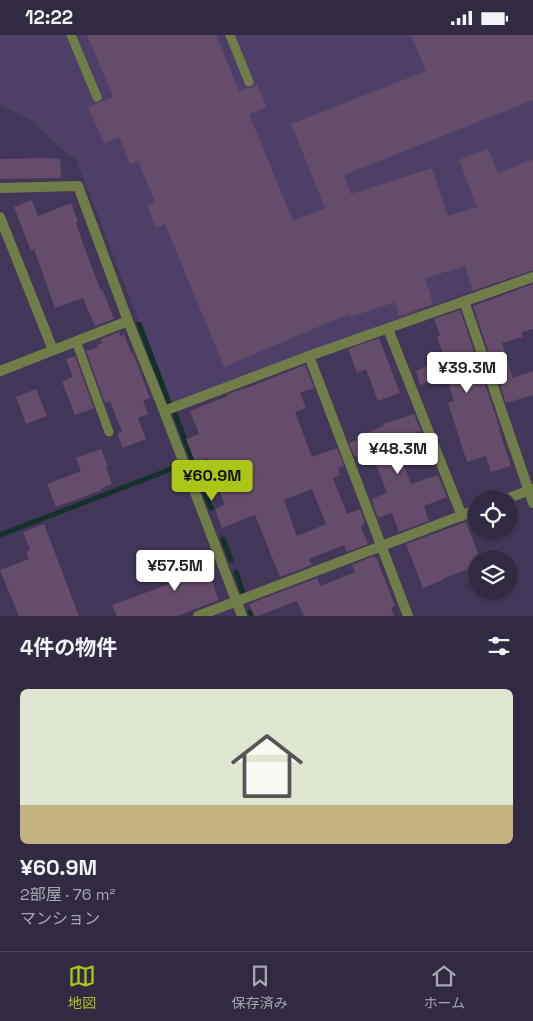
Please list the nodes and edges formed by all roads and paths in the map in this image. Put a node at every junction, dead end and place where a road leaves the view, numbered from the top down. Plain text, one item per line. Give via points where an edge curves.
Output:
1 (71, 35) edge
2 (230, 35) edge
3 (249, 82) dead end
4 (97, 97) dead end
5 (0, 188) edge
6 (0, 217) edge
7 (533, 277) edge
8 (464, 301) junction
9 (128, 321) junction
10 (388, 329) junction
11 (76, 341) junction
12 (53, 350) junction
13 (309, 356) junction
14 (0, 371) edge
15 (164, 411) junction
16 (109, 432) dead end
17 (531, 489) edge
18 (518, 494) edge
19 (533, 503) edge
20 (468, 513) edge
21 (462, 516) junction
22 (381, 546) junction
23 (236, 601) junction
24 (198, 616) edge
25 (242, 616) edge
26 (408, 616) edge

1 - 4 lane
2 - 3 lane
5 - 9 street via 78,186
6 - 12 street
7 - 8 street
8 - 10 street
8 - 17 street
9 - 11 street
9 - 15 street
10 - 13 street
10 - 21 street
11 - 12 street
11 - 16 lane
12 - 14 street
13 - 15 street
13 - 22 street
15 - 23 street
17 - 18 street
17 - 19 street
20 - 21 street
21 - 22 street
22 - 23 street
22 - 26 street
23 - 24 street
23 - 25 street

